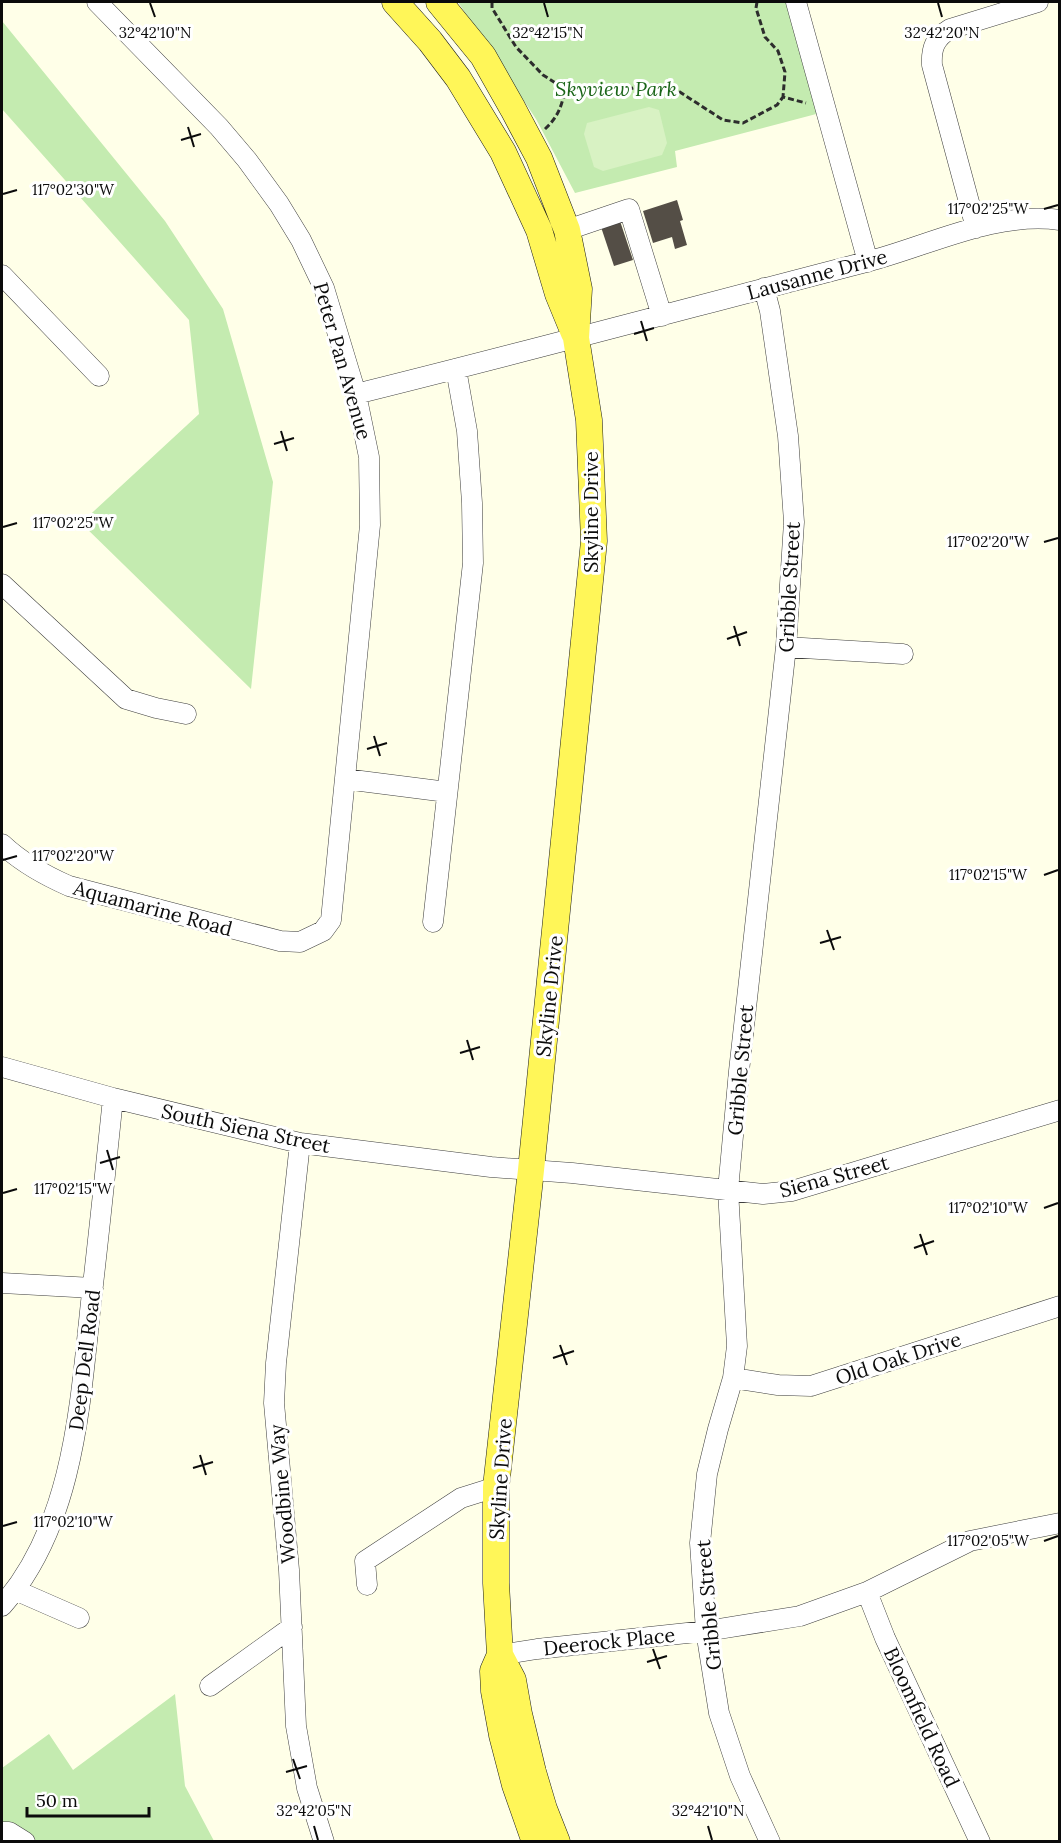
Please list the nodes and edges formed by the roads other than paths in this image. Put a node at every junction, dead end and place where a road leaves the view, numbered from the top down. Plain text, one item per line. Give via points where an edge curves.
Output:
1 (97, 2) edge
2 (395, 2) edge
3 (438, 2) edge
4 (796, 2) edge
5 (1038, 2) edge
6 (1059, 220) edge
7 (976, 228) junction
8 (567, 230) junction
9 (868, 262) junction
10 (2, 275) edge
11 (764, 288) junction
12 (662, 316) junction
13 (576, 338) junction
14 (456, 369) junction
15 (99, 376) dead end
16 (356, 394) junction
17 (2, 584) edge
18 (786, 647) junction
19 (903, 654) dead end
20 (186, 714) dead end
21 (345, 779) junction
22 (447, 792) junction
23 (2, 844) edge
24 (433, 922) dead end
25 (280, 941) joint
26 (2, 1067) edge
27 (113, 1098) junction
28 (1059, 1110) edge
29 (300, 1143) junction
30 (531, 1170) junction
31 (729, 1190) junction
32 (2, 1283) edge
33 (93, 1288) junction
34 (1059, 1306) edge
35 (733, 1378) junction
36 (496, 1486) junction
37 (1059, 1523) edge
38 (367, 1585) dead end
39 (15, 1590) junction
40 (867, 1592) junction
41 (2, 1606) edge
42 (79, 1618) dead end
43 (292, 1627) junction
44 (706, 1630) junction
45 (500, 1655) junction
46 (210, 1686) dead end
47 (2, 1832) edge
48 (25, 1842) edge
49 (324, 1842) edge
50 (535, 1842) edge
51 (557, 1842) edge
52 (770, 1842) edge
53 (980, 1842) edge

1 - 16 street, Peter Pan Avenue via 219,127 284,211 324,288
2 - 13 main road, Skyline Drive via 458,78 503,152 539,230
3 - 8 main road, Skyline Drive via 483,56 513,109 539,158
4 - 9 street
5 - 7 street via 950,29 941,34 931,52
6 - 7 street, Lausanne Drive via 1011,220
7 - 9 street, Lausanne Drive
8 - 12 street via 629,209
8 - 13 main road, Skyline Drive via 579,289
9 - 11 street, Lausanne Drive
10 - 15 street
11 - 12 street, Lausanne Drive
11 - 18 street, Gribble Street via 791,467 794,522
12 - 13 street, Lausanne Drive
13 - 14 street, Lausanne Drive
13 - 30 main road, Skyline Drive via 590,420 594,541
14 - 16 street, Lausanne Drive
14 - 22 street via 467,431 473,563
16 - 21 street, Peter Pan Avenue via 369,458 371,506
17 - 20 street via 126,699
18 - 19 street
18 - 31 street, Gribble Street
21 - 22 street
21 - 25 street, Peter Pan Avenue via 331,920 323,932 300,942
22 - 24 street
23 - 25 street, Aquamarine Road via 38,872 69,886
26 - 27 street, South Siena Street
27 - 29 street, South Siena Street
27 - 33 street, Deep Dell Road
28 - 31 street, Siena Street via 792,1191 763,1194
29 - 30 street, South Siena Street
29 - 43 street, Woodbine Way via 274,1403
30 - 31 street, Siena Street
30 - 36 main road, Skyline Drive
31 - 35 street, Gribble Street via 737,1346
32 - 33 street
33 - 39 street, Deep Dell Road via 79,1413 67,1473 41,1546
34 - 35 street, Old Oak Drive via 811,1386
35 - 44 street, Gribble Street via 707,1474 700,1543
36 - 38 street via 461,1498 365,1561
36 - 45 main road, Skyline Drive via 495,1583
37 - 40 street, Deerock Place via 970,1541
39 - 41 street, Deep Dell Road
39 - 42 street
40 - 44 street, Deerock Place via 800,1616
40 - 53 street, Bloomfield Road
43 - 46 street
43 - 49 street, Woodbine Way via 298,1738 307,1788
44 - 45 street, Deerock Place
44 - 52 street, Gribble Street via 719,1713 740,1776
45 - 50 main road, Skyline Drive via 493,1671 502,1735
45 - 51 main road, Skyline Drive via 513,1680 533,1772
47 - 48 street

